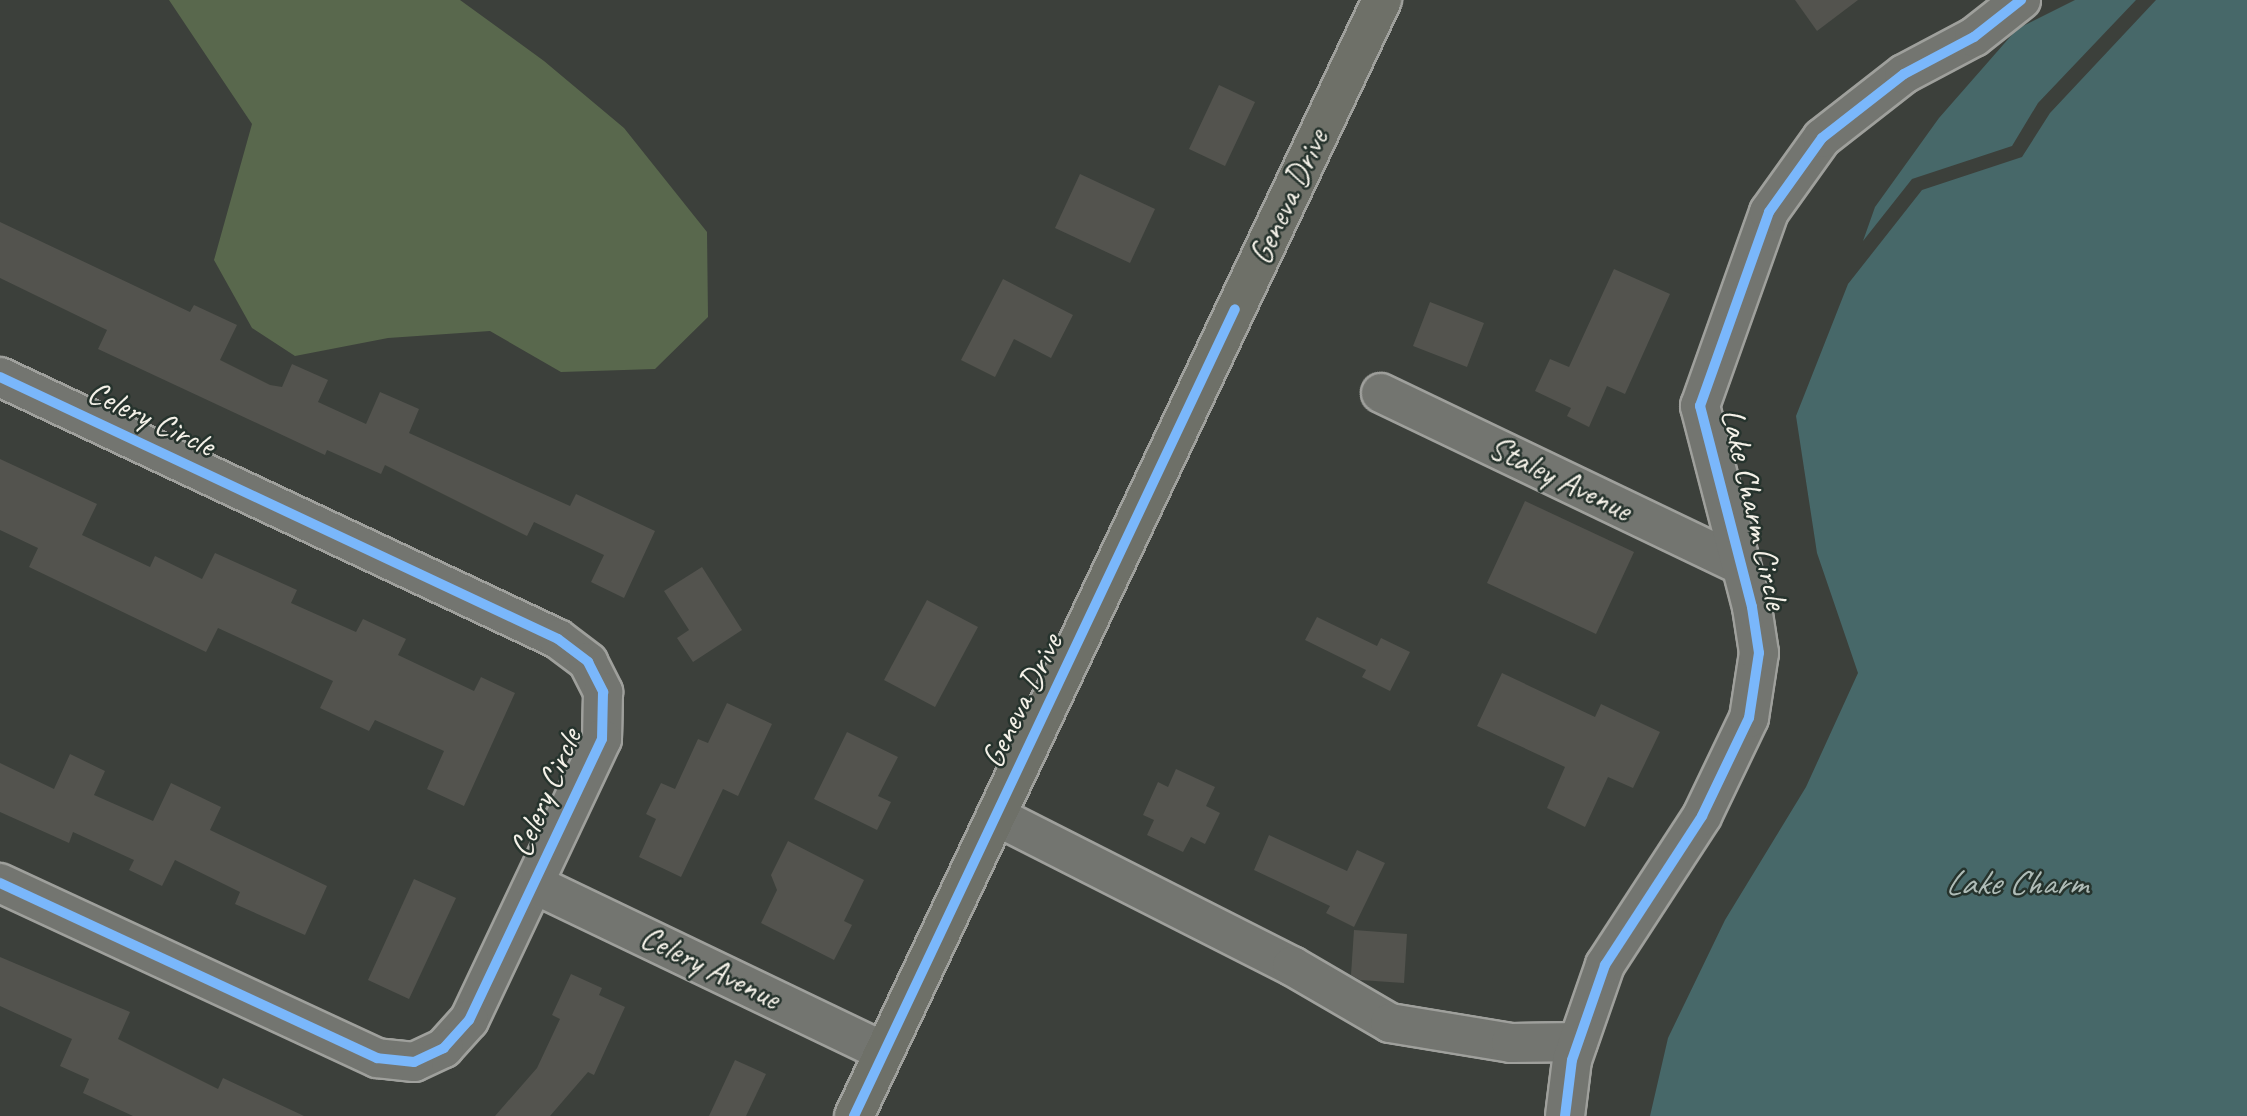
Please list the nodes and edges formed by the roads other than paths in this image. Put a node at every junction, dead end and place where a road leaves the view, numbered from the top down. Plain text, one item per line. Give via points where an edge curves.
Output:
1 (1382, 0) edge
2 (2021, 0) edge
3 (0, 377) edge
4 (1381, 393) dead end
5 (1740, 565) junction
6 (996, 816) junction
7 (0, 883) edge
8 (536, 885) junction
9 (1578, 1042) junction
10 (883, 1051) junction
11 (854, 1116) edge
12 (1565, 1116) edge

1 - 6 main road, Geneva Drive
2 - 5 street, Lake Charm Circle via 1973,37 1904,74 1822,138 1769,212 1700,406
3 - 8 street, Celery Circle via 558,639 588,662 603,692 603,739
4 - 5 street, Staley Avenue
5 - 9 street, Lake Charm Circle via 1759,653 1749,718 1702,816 1605,965
6 - 9 street via 1292,966 1390,1023 1511,1043
6 - 10 main road, Geneva Drive
7 - 8 street, Celery Circle via 377,1058 414,1062 444,1048 469,1020
8 - 10 street, Celery Avenue
9 - 12 street, Lake Charm Circle
10 - 11 main road, Geneva Drive

